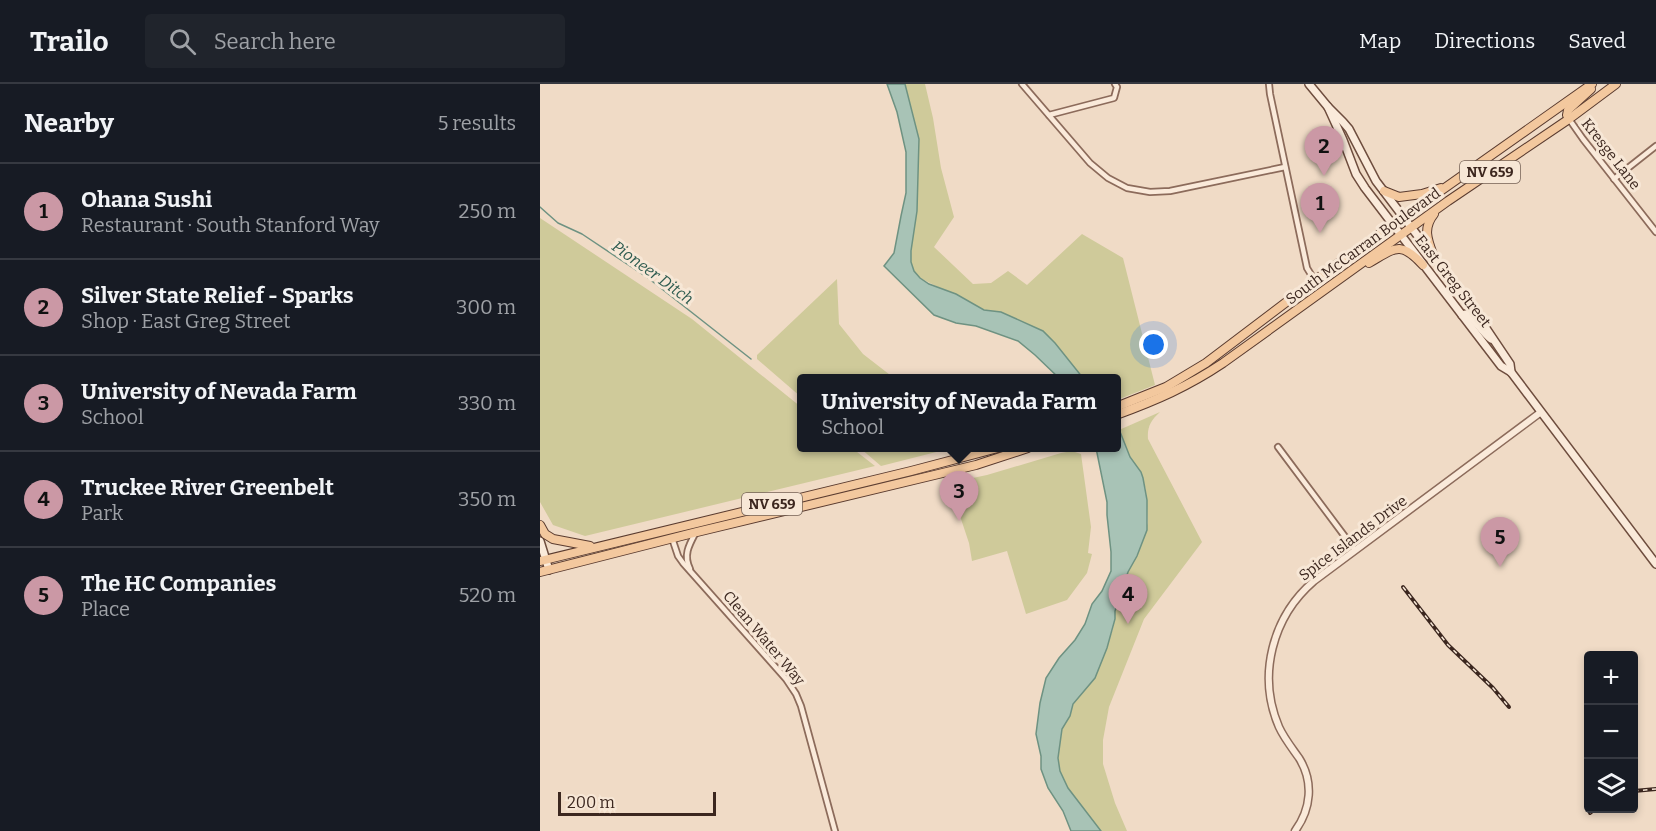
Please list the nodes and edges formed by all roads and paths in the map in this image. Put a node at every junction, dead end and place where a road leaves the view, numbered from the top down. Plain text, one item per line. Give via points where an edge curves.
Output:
1 (1022, 84) edge
2 (1115, 84) edge
3 (1269, 84) edge
4 (1309, 84) edge
5 (1592, 84) edge
6 (1596, 84) edge
7 (1616, 84) edge
8 (1328, 107) junction
9 (1049, 116) junction
10 (1569, 119) junction
11 (1656, 146) edge
12 (1285, 167) junction
13 (1614, 179) junction
14 (1448, 186) junction
15 (1384, 191) junction
16 (1442, 206) junction
17 (1404, 218) junction
18 (1393, 225) junction
19 (1412, 227) junction
20 (1656, 232) edge
21 (1401, 235) junction
22 (1434, 257) junction
23 (1423, 265) junction
24 (1315, 281) junction
25 (1331, 284) junction
26 (1462, 315) junction
27 (1497, 344) junction
28 (1511, 372) junction
29 (1121, 410) edge
30 (1121, 410) edge
31 (1541, 412) junction
32 (1278, 447) dead end
33 (980, 452) edge
34 (1014, 452) edge
35 (938, 464) junction
36 (941, 474) junction
37 (540, 525) edge
38 (697, 532) junction
39 (672, 538) junction
40 (540, 541) edge
41 (598, 547) junction
42 (1355, 550) junction
43 (543, 560) edge
44 (1656, 564) edge
45 (549, 570) junction
46 (691, 571) junction
47 (540, 572) edge
48 (835, 831) edge
49 (1295, 831) edge

1 - 9 street
2 - 9 street via 1114,98
3 - 12 street
4 - 8 main road, East Greg Street
5 - 14 main road, South McCarran Boulevard / NV 659
6 - 10 main road via 1568,110
7 - 10 main road, South McCarran Boulevard / NV 659
8 - 15 main road, East Greg Street via 1349,129
8 - 18 main road, East Greg Street via 1361,182
9 - 12 street via 1098,170 1139,191 1170,192
10 - 13 street, Kresge Lane
10 - 16 main road, South McCarran Boulevard / NV 659
11 - 13 street
12 - 24 street via 1307,268
13 - 20 street, Kresge Lane
14 - 15 main road via 1410,196
14 - 17 main road, South McCarran Boulevard / NV 659
15 - 17 main road, East Greg Street
16 - 19 main road, South McCarran Boulevard / NV 659
16 - 22 main road via 1426,231
17 - 18 main road, South McCarran Boulevard / NV 659
17 - 19 main road, East Greg Street
18 - 21 main road, East Greg Street
18 - 24 main road, South McCarran Boulevard / NV 659
19 - 21 main road, South McCarran Boulevard / NV 659
19 - 22 main road, East Greg Street
21 - 23 main road, East Greg Street
21 - 25 main road, South McCarran Boulevard / NV 659
22 - 27 main road, East Greg Street
23 - 25 main road via 1411,252 1397,248
23 - 26 main road, East Greg Street
24 - 29 main road, South McCarran Boulevard / NV 659 via 1193,372
25 - 30 main road, South McCarran Boulevard / NV 659 via 1205,375 1163,397
26 - 27 main road via 1470,316
26 - 28 main road, East Greg Street via 1501,366
27 - 28 main road, East Greg Street
28 - 31 main road, East Greg Street
31 - 42 street, Spice Islands Drive
31 - 44 main road, East Greg Street
32 - 42 street
33 - 35 main road, NV 659
34 - 36 main road, NV 659
35 - 36 main road
35 - 41 main road, NV 659
36 - 38 main road, NV 659
37 - 41 main road via 553,539
38 - 39 main road, NV 659
38 - 46 street via 686,554
39 - 45 main road, NV 659
39 - 46 street, Clean Water Way via 679,558
40 - 43 main road
41 - 43 main road, NV 659
42 - 49 street, Spice Islands Drive via 1314,581 1294,602 1271,652 1273,708 1309,784 1306,813
43 - 45 main road
45 - 47 main road, NV 659
46 - 48 street, Clean Water Way via 796,694

